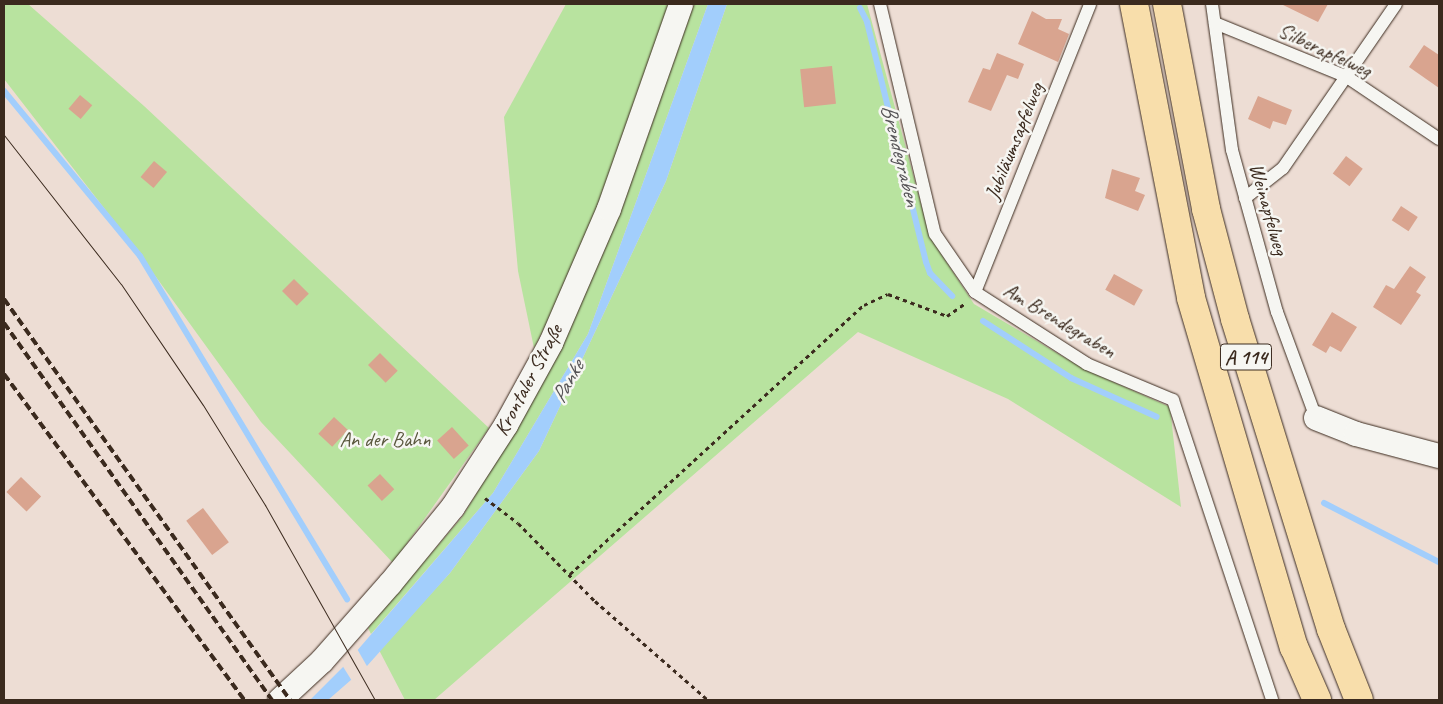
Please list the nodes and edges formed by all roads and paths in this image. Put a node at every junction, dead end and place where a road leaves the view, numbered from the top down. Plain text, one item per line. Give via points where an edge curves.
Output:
1 (681, 4) edge
2 (880, 4) edge
3 (1090, 4) edge
4 (1134, 4) edge
5 (1167, 4) edge
6 (1212, 4) edge
7 (1396, 4) edge
8 (1215, 23) junction
9 (1347, 77) junction
10 (1439, 139) edge
11 (1245, 198) junction
12 (975, 292) junction
13 (1316, 418) joint
14 (1439, 456) edge
15 (482, 496) dead end
16 (570, 574) junction
17 (280, 700) edge
18 (708, 700) edge
19 (1272, 700) edge
20 (1317, 700) edge
21 (1359, 700) edge

1 - 17 street, Krontaler Straße via 609,208 551,343 506,425 454,507 354,626
2 - 12 lane, Am Brendegraben via 935,234
3 - 12 lane, Jubiläumsapfelweg
4 - 20 highway, A 114 via 1191,298 1294,647
5 - 21 highway, A 114 via 1206,209 1235,319 1331,629
6 - 8 lane, Weinapfelweg
7 - 9 lane
8 - 9 lane, Silberapfelweg
8 - 11 lane, Weinapfelweg via 1232,150
9 - 10 lane, Silberapfelweg
9 - 11 lane via 1283,168
11 - 13 lane, Weinapfelweg via 1277,312
12 - 16 path via 947,316 888,294 864,305
12 - 19 lane, Am Brendegraben via 1087,364 1173,400
13 - 14 street via 1356,434
15 - 16 path via 509,515
16 - 18 path via 595,601

